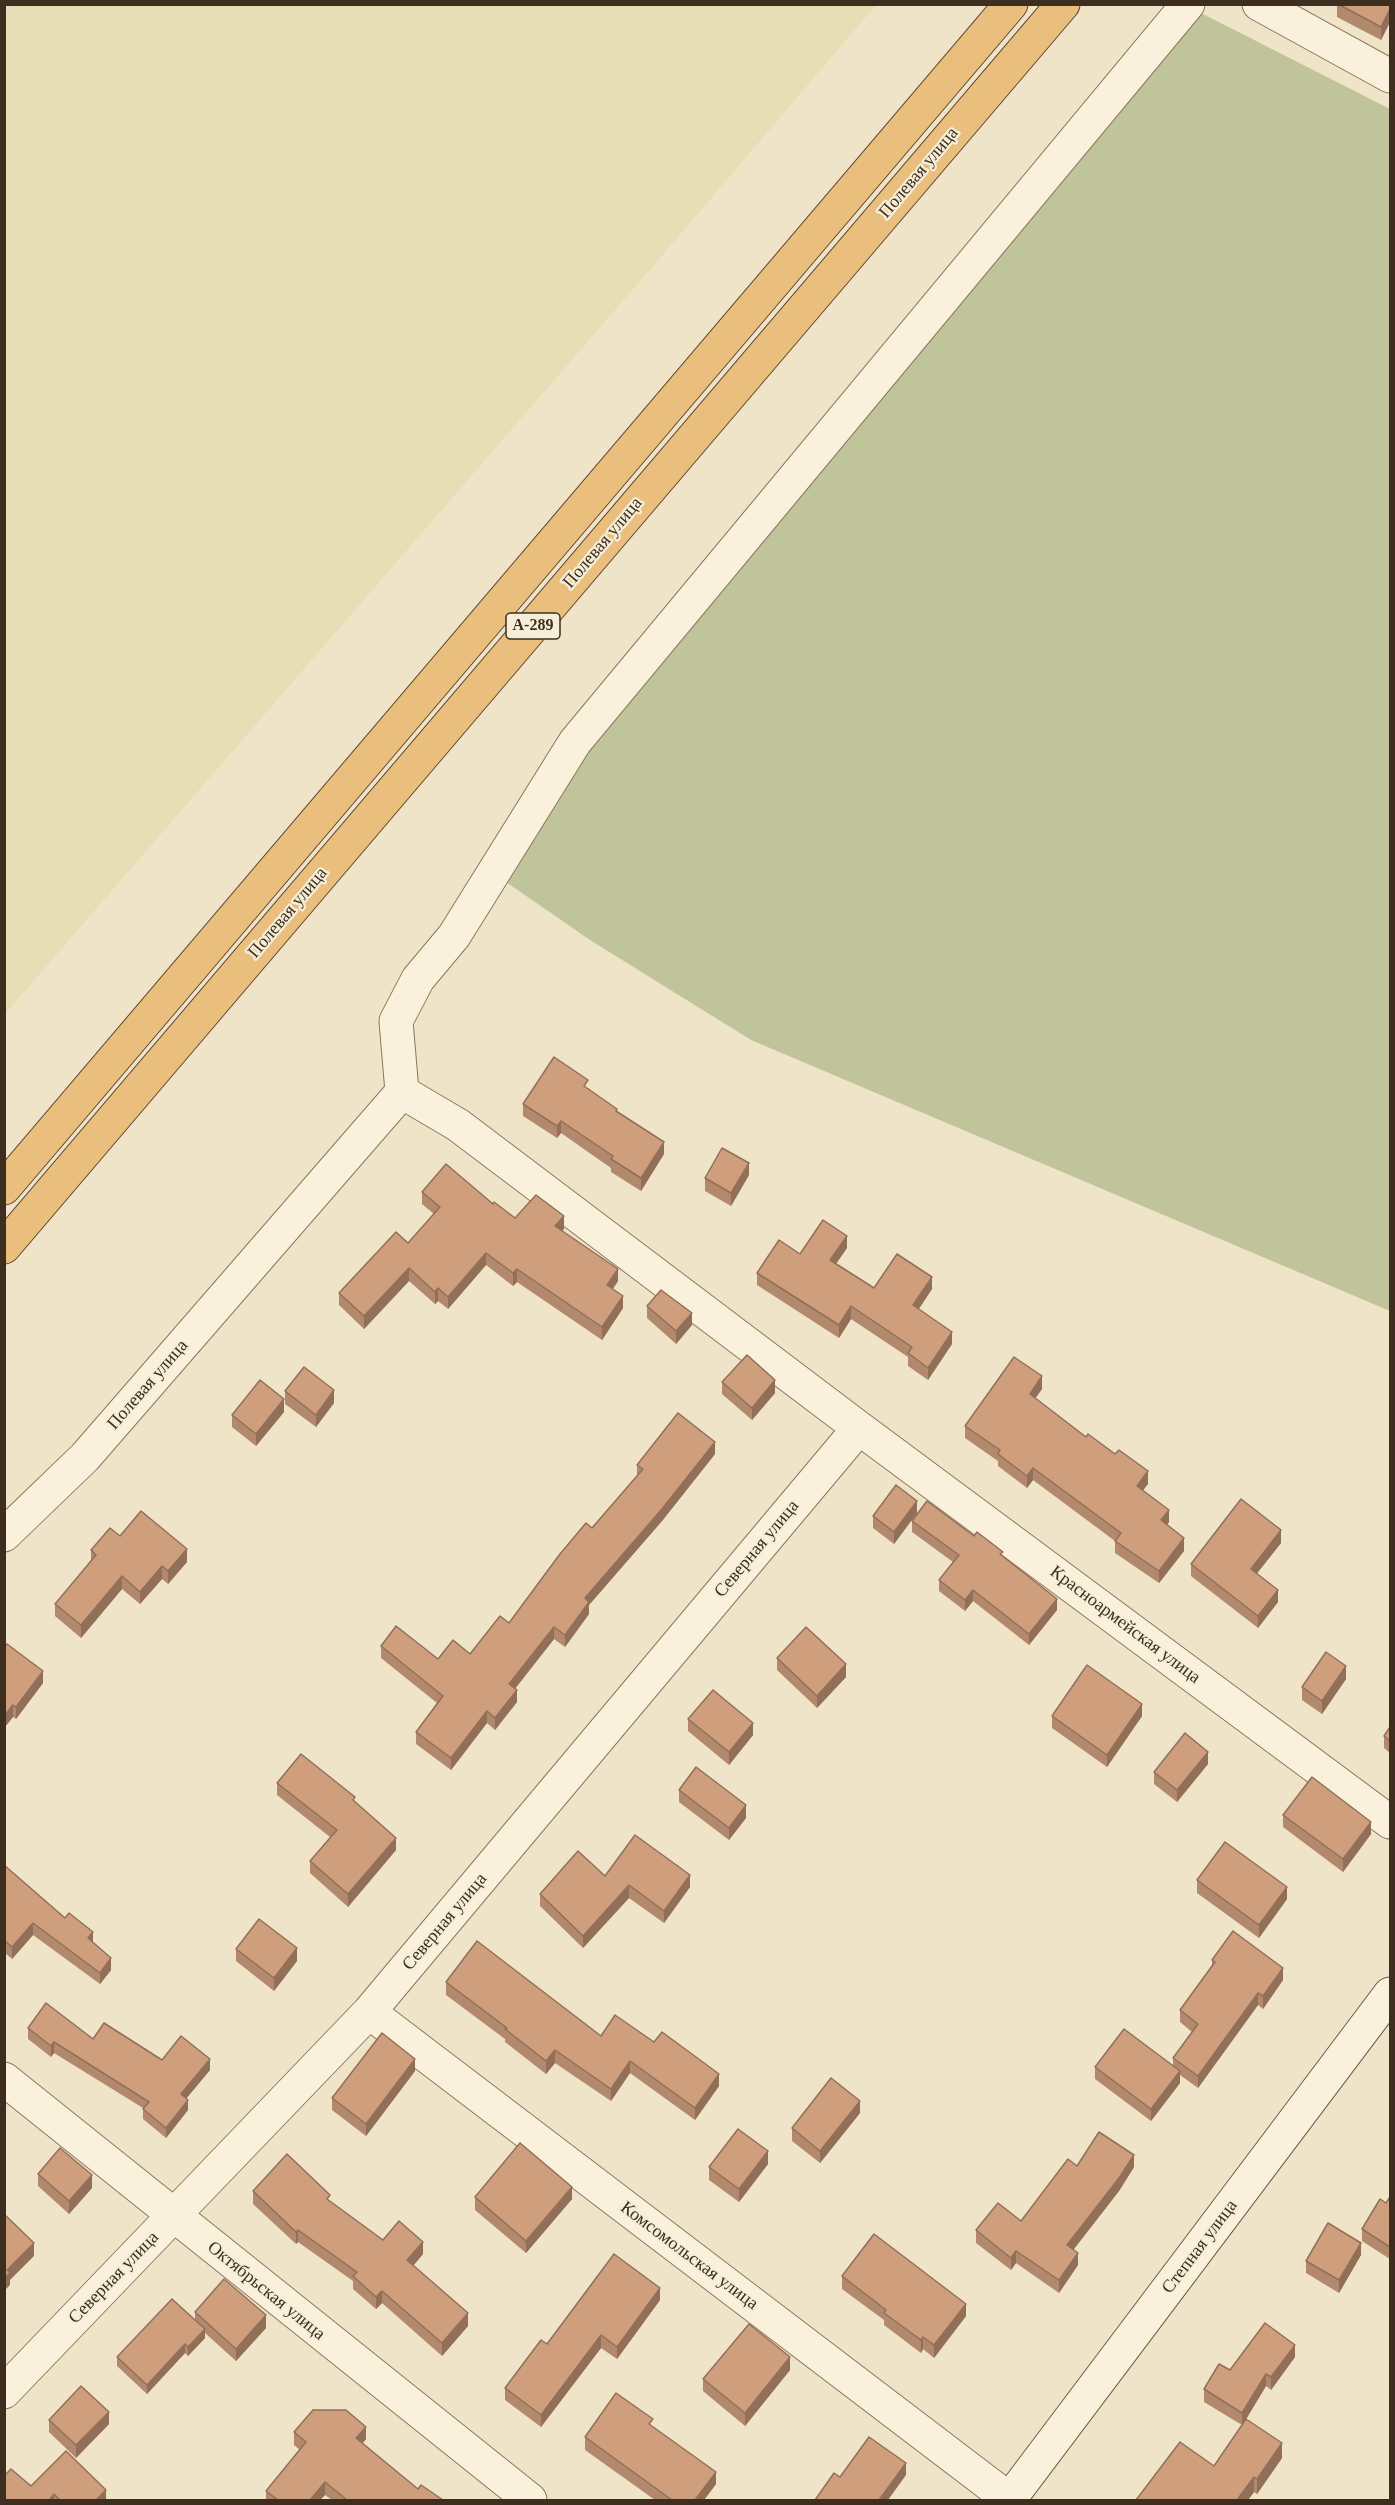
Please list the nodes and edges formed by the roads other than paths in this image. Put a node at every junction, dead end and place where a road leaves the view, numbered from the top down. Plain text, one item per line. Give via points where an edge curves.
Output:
1 (1011, 4) edge
2 (1063, 4) edge
3 (1188, 4) edge
4 (1258, 4) edge
5 (1390, 76) edge
6 (402, 1092) junction
7 (4, 1188) edge
8 (4, 1247) edge
9 (859, 1428) junction
10 (4, 1535) edge
11 (1390, 1822) edge
12 (1390, 1994) edge
13 (369, 2012) junction
14 (4, 2079) edge
15 (173, 2217) junction
16 (4, 2392) edge
17 (530, 2500) edge
18 (1010, 2500) edge

1 - 7 highway, А-289
2 - 8 highway, Полевая улица / А-289
3 - 6 street via 575,742 454,936 418,979 396,1020
4 - 5 street
6 - 9 street, Красноармейская улица via 458,1125
6 - 10 street, Полевая улица via 85,1457
9 - 11 street, Красноармейская улица
9 - 13 street, Северная улица
12 - 18 street, Степная улица
13 - 15 street, Северная улица
13 - 18 street, Комсомольская улица
14 - 15 street, Октябрьская улица
15 - 16 street, Северная улица
15 - 17 street, Октябрьская улица

